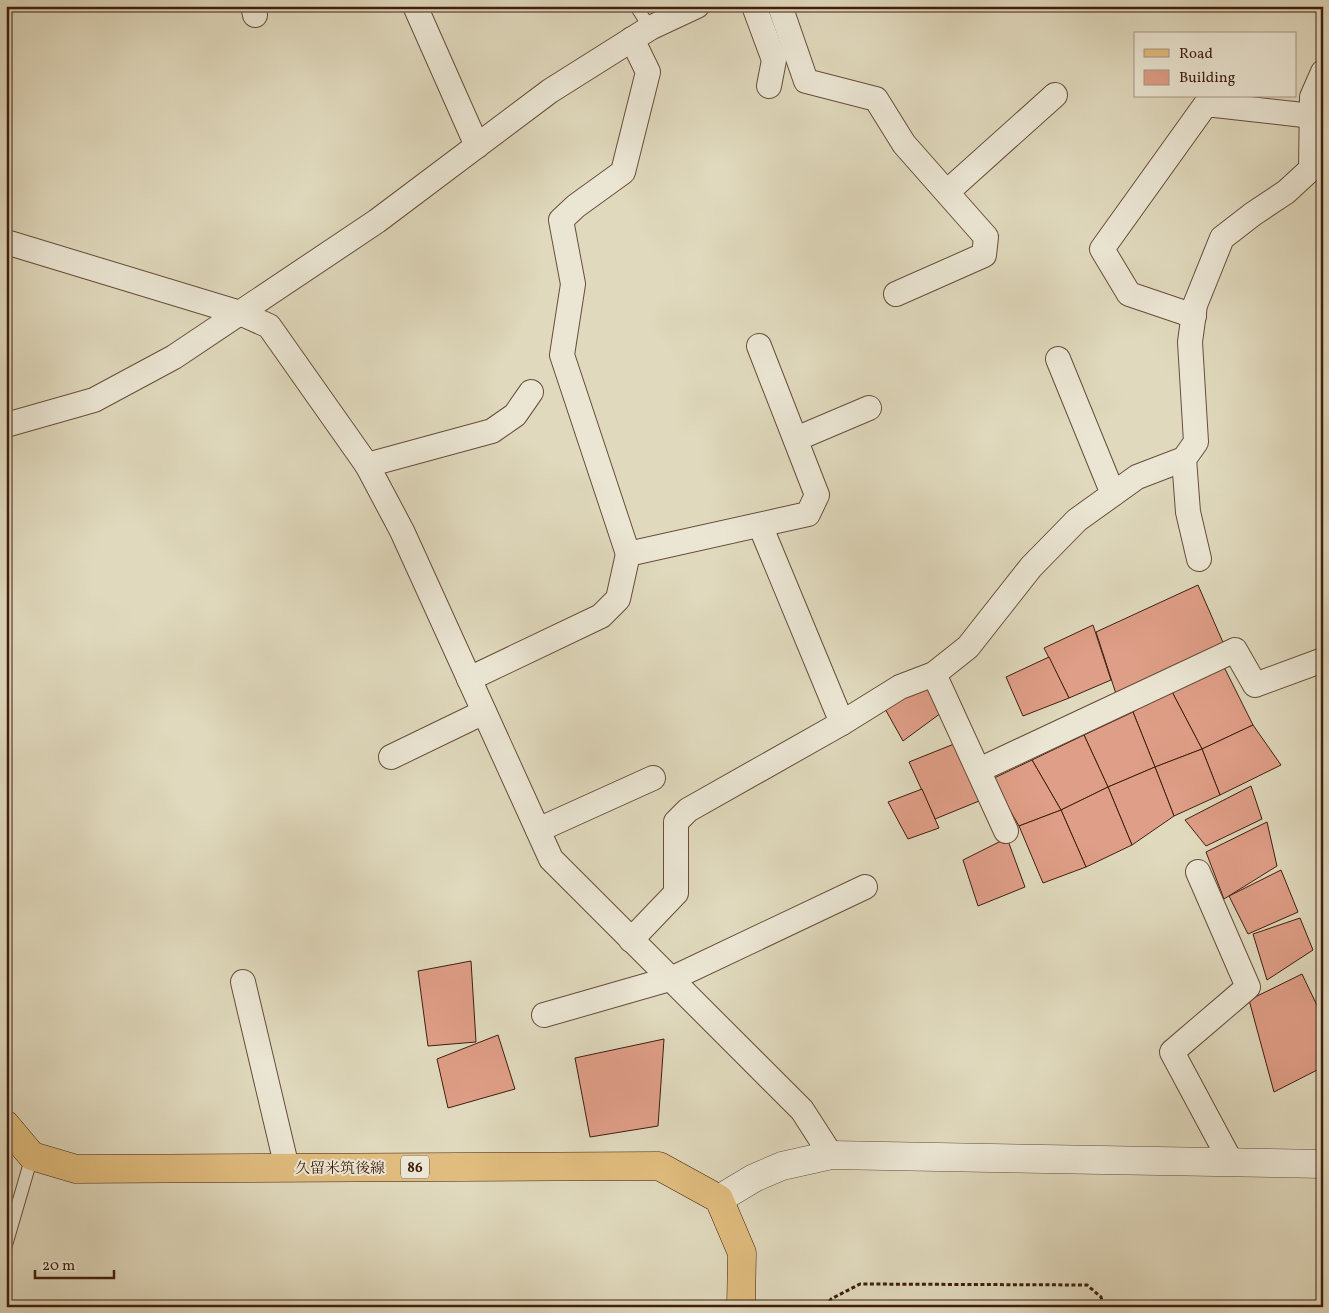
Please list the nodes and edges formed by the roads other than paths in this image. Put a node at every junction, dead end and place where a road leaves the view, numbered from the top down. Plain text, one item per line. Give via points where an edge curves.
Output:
1 (415, 6) edge
2 (636, 6) edge
3 (697, 6) edge
4 (754, 6) edge
5 (780, 6) edge
6 (641, 34) junction
7 (1323, 72) edge
8 (769, 86) dead end
9 (1055, 95) dead end
10 (1312, 116) junction
11 (477, 146) junction
12 (1317, 158) edge
13 (947, 192) junction
14 (6, 242) edge
15 (896, 294) dead end
16 (240, 313) junction
17 (1194, 316) junction
18 (759, 346) dead end
19 (1058, 359) dead end
20 (531, 392) dead end
21 (869, 408) dead end
22 (6, 425) edge
23 (796, 439) junction
24 (1184, 459) junction
25 (367, 465) junction
26 (1113, 494) junction
27 (760, 525) junction
28 (628, 554) junction
29 (1199, 559) dead end
30 (1323, 660) edge
31 (934, 674) junction
32 (469, 680) junction
33 (484, 712) junction
34 (842, 723) junction
35 (391, 757) dead end
36 (978, 770) junction
37 (654, 778) dead end
38 (538, 830) junction
39 (1006, 831) dead end
40 (1198, 872) dead end
41 (865, 887) dead end
42 (631, 940) junction
43 (670, 978) junction
44 (243, 982) dead end
45 (544, 1015) dead end
46 (6, 1125) edge
47 (831, 1155) junction
48 (32, 1156) junction
49 (1231, 1162) junction
50 (1323, 1164) edge
51 (287, 1168) junction
52 (719, 1199) junction
53 (6, 1245) edge
54 (741, 1307) edge

1 - 11 street
2 - 6 lane
3 - 6 street
4 - 8 street via 774,60
5 - 13 street via 806,81 876,99 904,144
6 - 11 street via 550,91
6 - 28 street via 648,72 624,172 561,220 573,284 562,355
7 - 10 street via 1312,97
9 - 13 street
10 - 12 street
10 - 17 street via 1206,104 1102,249 1129,294
11 - 16 street via 377,221
12 - 17 street via 1311,169 1286,192 1222,238 1195,305
13 - 15 street via 986,237 984,255
14 - 16 street
16 - 22 street via 174,357 94,400
16 - 25 street via 269,326
17 - 24 street via 1190,342 1196,442
18 - 23 street
19 - 26 street
20 - 25 street via 515,415 492,431
21 - 23 street
23 - 27 street via 817,495 808,514
24 - 26 street via 1137,477
24 - 29 street via 1188,512
25 - 32 street via 402,530
26 - 31 street via 1077,520 1031,567 968,647
27 - 28 street
27 - 34 street
28 - 32 street via 618,599 601,616
30 - 36 street via 1255,685 1235,650
31 - 34 street via 900,687
31 - 36 street
32 - 33 street
33 - 35 street
33 - 38 street
34 - 42 street via 688,810 676,822 676,893
36 - 39 street
37 - 38 street
38 - 42 street via 551,858
40 - 49 street via 1248,987 1172,1052
41 - 43 street
42 - 43 street
43 - 45 street
43 - 47 street via 802,1110
44 - 51 street
46 - 48 main road
47 - 49 street
47 - 52 street via 782,1166
48 - 51 main road, 久留米筑後線 / 86 via 76,1169
48 - 53 lane
49 - 50 street
51 - 52 main road, 久留米筑後線 / 86 via 659,1166
52 - 54 main road via 742,1253

